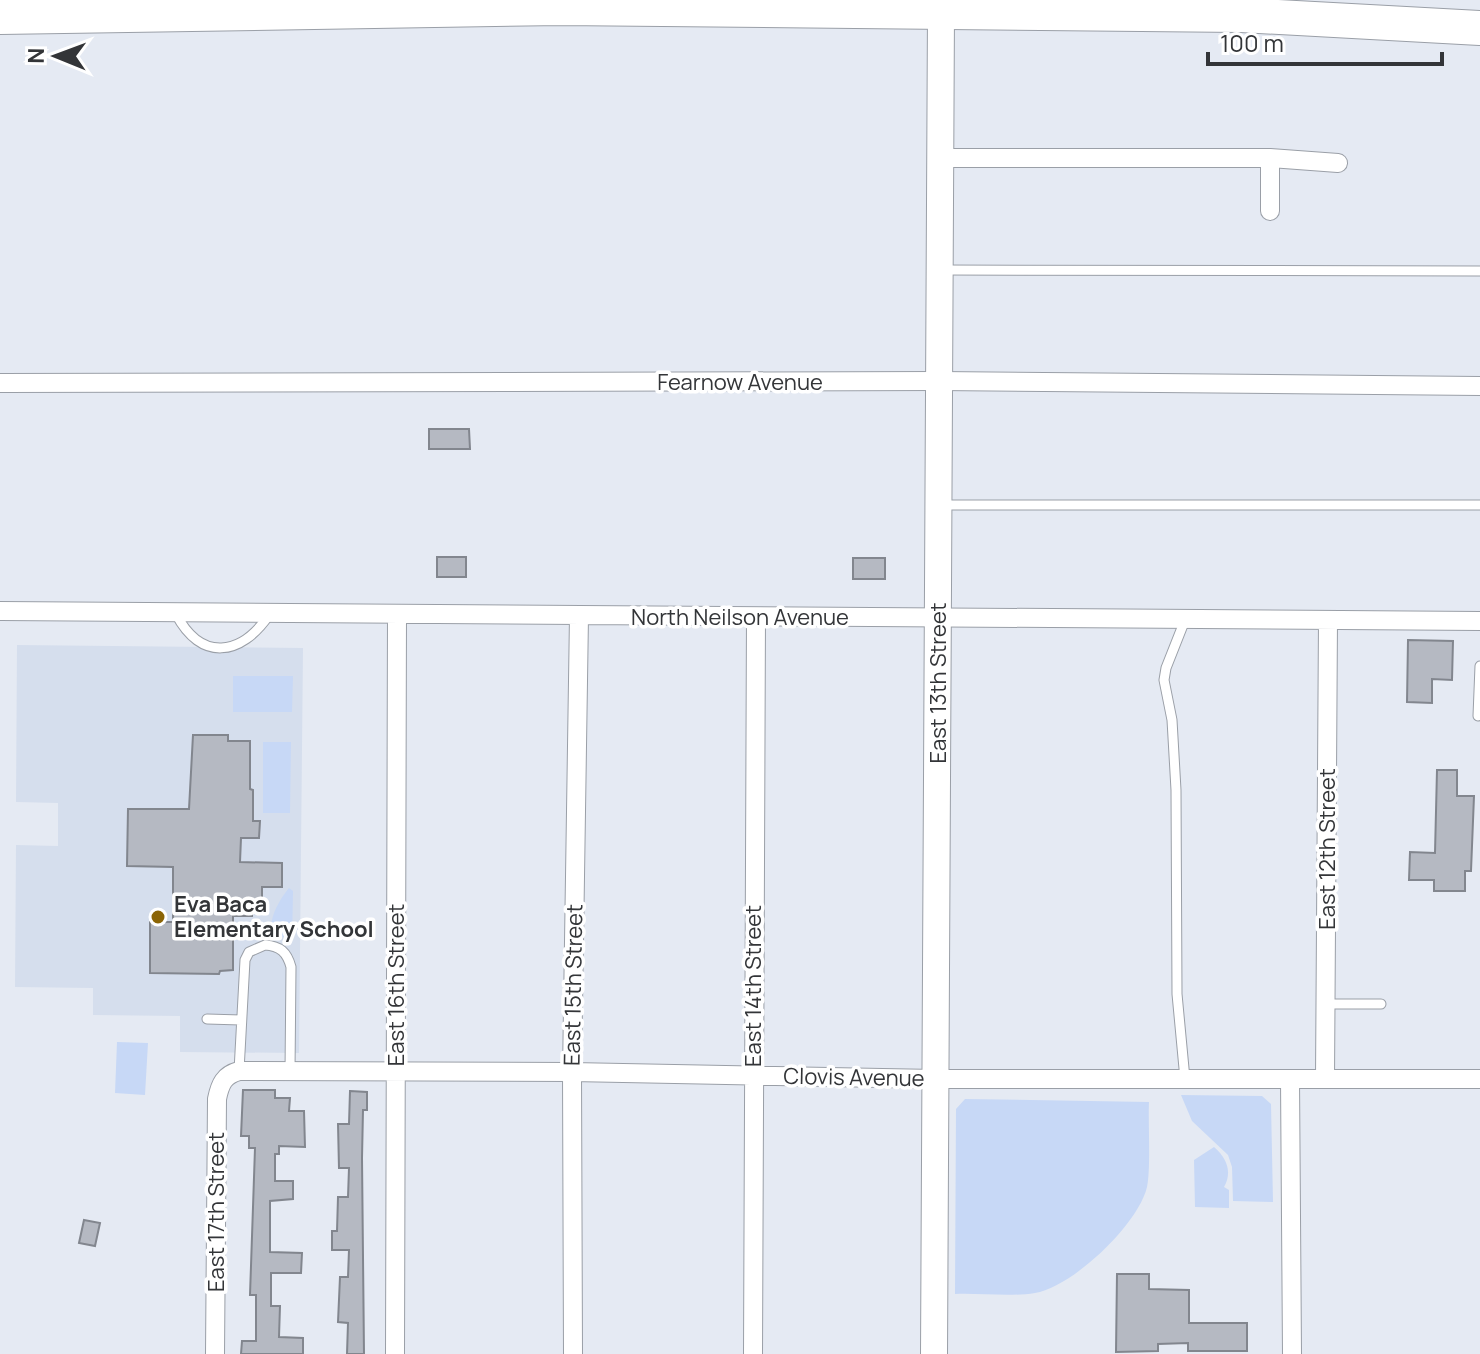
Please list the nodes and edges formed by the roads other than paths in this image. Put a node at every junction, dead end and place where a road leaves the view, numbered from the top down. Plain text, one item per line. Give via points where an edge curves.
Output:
1 (940, 6) edge
2 (164, 16) junction
3 (0, 17) edge
4 (1480, 28) edge
5 (0, 33) edge
6 (940, 158) junction
7 (1270, 158) junction
8 (1338, 163) dead end
9 (1270, 211) dead end
10 (939, 270) junction
11 (1480, 271) edge
12 (939, 381) junction
13 (0, 383) edge
14 (1480, 386) edge
15 (938, 505) junction
16 (1480, 505) edge
17 (0, 611) edge
18 (176, 614) junction
19 (269, 615) junction
20 (397, 615) junction
21 (579, 616) junction
22 (756, 617) junction
23 (938, 618) junction
24 (1186, 619) junction
25 (1328, 620) junction
26 (1480, 621) edge
27 (1480, 666) edge
28 (1478, 716) dead end
29 (1325, 1004) junction
30 (1381, 1004) dead end
31 (207, 1019) dead end
32 (241, 1020) junction
33 (234, 1072) junction
34 (290, 1072) junction
35 (572, 1072) junction
36 (395, 1073) junction
37 (753, 1076) junction
38 (936, 1079) junction
39 (1185, 1079) junction
40 (1290, 1079) junction
41 (1325, 1079) junction
42 (1480, 1079) edge
43 (215, 1354) edge
44 (395, 1354) edge
45 (573, 1354) edge
46 (753, 1354) edge
47 (934, 1354) edge
48 (1292, 1354) edge

1 - 2 highway
1 - 4 highway
1 - 6 street, East 13th Street
2 - 3 highway
2 - 5 highway
6 - 7 street
6 - 10 street, East 13th Street
7 - 8 street
7 - 9 street
10 - 11 lane
10 - 12 street, East 13th Street
12 - 13 street, Fearnow Avenue
12 - 14 street, Fearnow Avenue
12 - 15 street, East 13th Street
15 - 16 lane
15 - 23 street, East 13th Street
17 - 18 street, North Neilson Avenue
18 - 19 street, North Neilson Avenue
18 - 19 lane via 196,640 227,648 250,639
19 - 20 street, North Neilson Avenue
20 - 21 street, North Neilson Avenue
20 - 36 street, East 16th Street
21 - 22 street, North Neilson Avenue
21 - 35 street, East 15th Street
22 - 23 street, North Neilson Avenue
22 - 37 street, East 14th Street
23 - 24 street, North Neilson Avenue
23 - 38 street, East 13th Street
24 - 25 street, North Neilson Avenue
24 - 39 lane via 1164,680 1176,790 1177,994
25 - 26 street, North Neilson Avenue
25 - 29 street, East 12th Street
27 - 28 lane
29 - 30 lane
29 - 41 street, East 12th Street
31 - 32 lane
32 - 33 lane
32 - 34 lane via 249,952 265,945 281,949 291,967
33 - 34 street, Clovis Avenue
33 - 43 street, East 17th Street via 220,1086 217,1099
34 - 36 street, Clovis Avenue
35 - 36 street, Clovis Avenue
35 - 37 street, Clovis Avenue
35 - 45 street, East 15th Street
36 - 44 street, East 16th Street
37 - 38 street, Clovis Avenue
37 - 46 street, East 14th Street
38 - 39 street, Clovis Avenue
38 - 47 street, East 13th Street
39 - 40 street, Clovis Avenue
40 - 41 street, Clovis Avenue
40 - 48 street
41 - 42 street, Clovis Avenue

